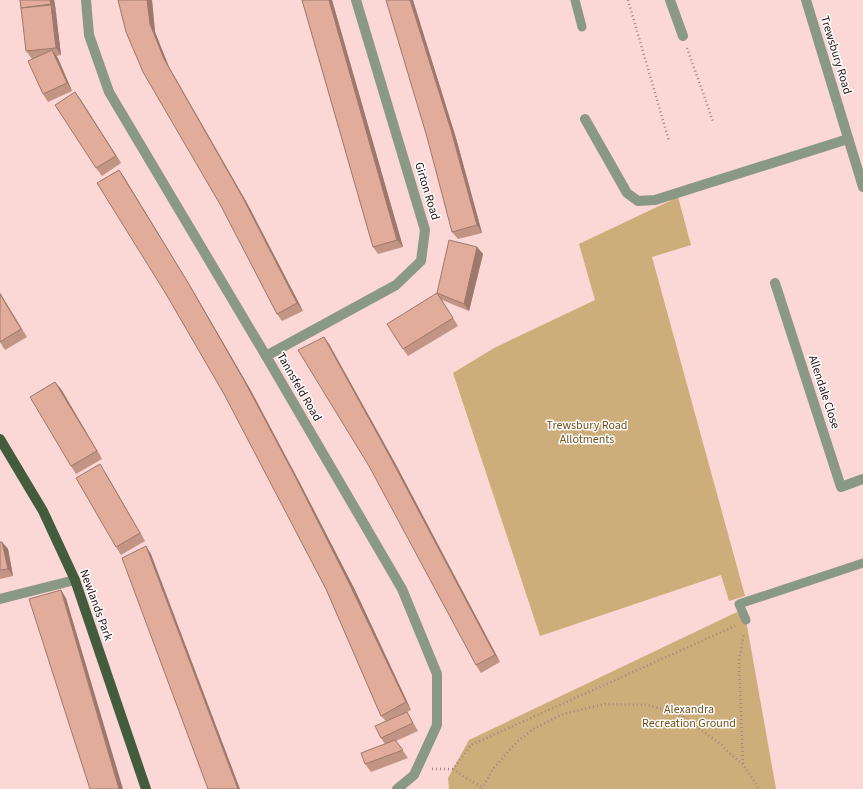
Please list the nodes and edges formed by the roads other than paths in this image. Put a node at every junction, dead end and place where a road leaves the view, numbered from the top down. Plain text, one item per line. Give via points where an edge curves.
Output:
1 (86, 0) edge
2 (356, 0) edge
3 (575, 0) edge
4 (670, 0) edge
5 (806, 0) edge
6 (582, 27) dead end
7 (683, 36) road end
8 (585, 119) dead end
9 (848, 139) junction
10 (863, 187) edge
11 (775, 283) dead end
12 (266, 356) junction
13 (0, 439) edge
14 (863, 479) edge
15 (863, 563) edge
16 (75, 580) junction
17 (0, 599) edge
18 (746, 620) road end
19 (146, 789) edge
20 (397, 789) edge

1 - 12 street, Tannsfeld Road via 89,35 109,92
2 - 12 street, Girton Road via 425,230 421,261 396,285
3 - 6 lane
4 - 7 street
5 - 9 street, Trewsbury Road
8 - 9 street via 627,193 638,201 655,200
9 - 10 street, Trewsbury Road
11 - 14 street, Allendale Close via 841,487
12 - 20 street, Tannsfeld Road via 402,589 438,674 437,724 414,775
13 - 16 main road, Newlands Park via 44,511
15 - 18 lane via 739,604
16 - 17 street
16 - 19 main road, Newlands Park

